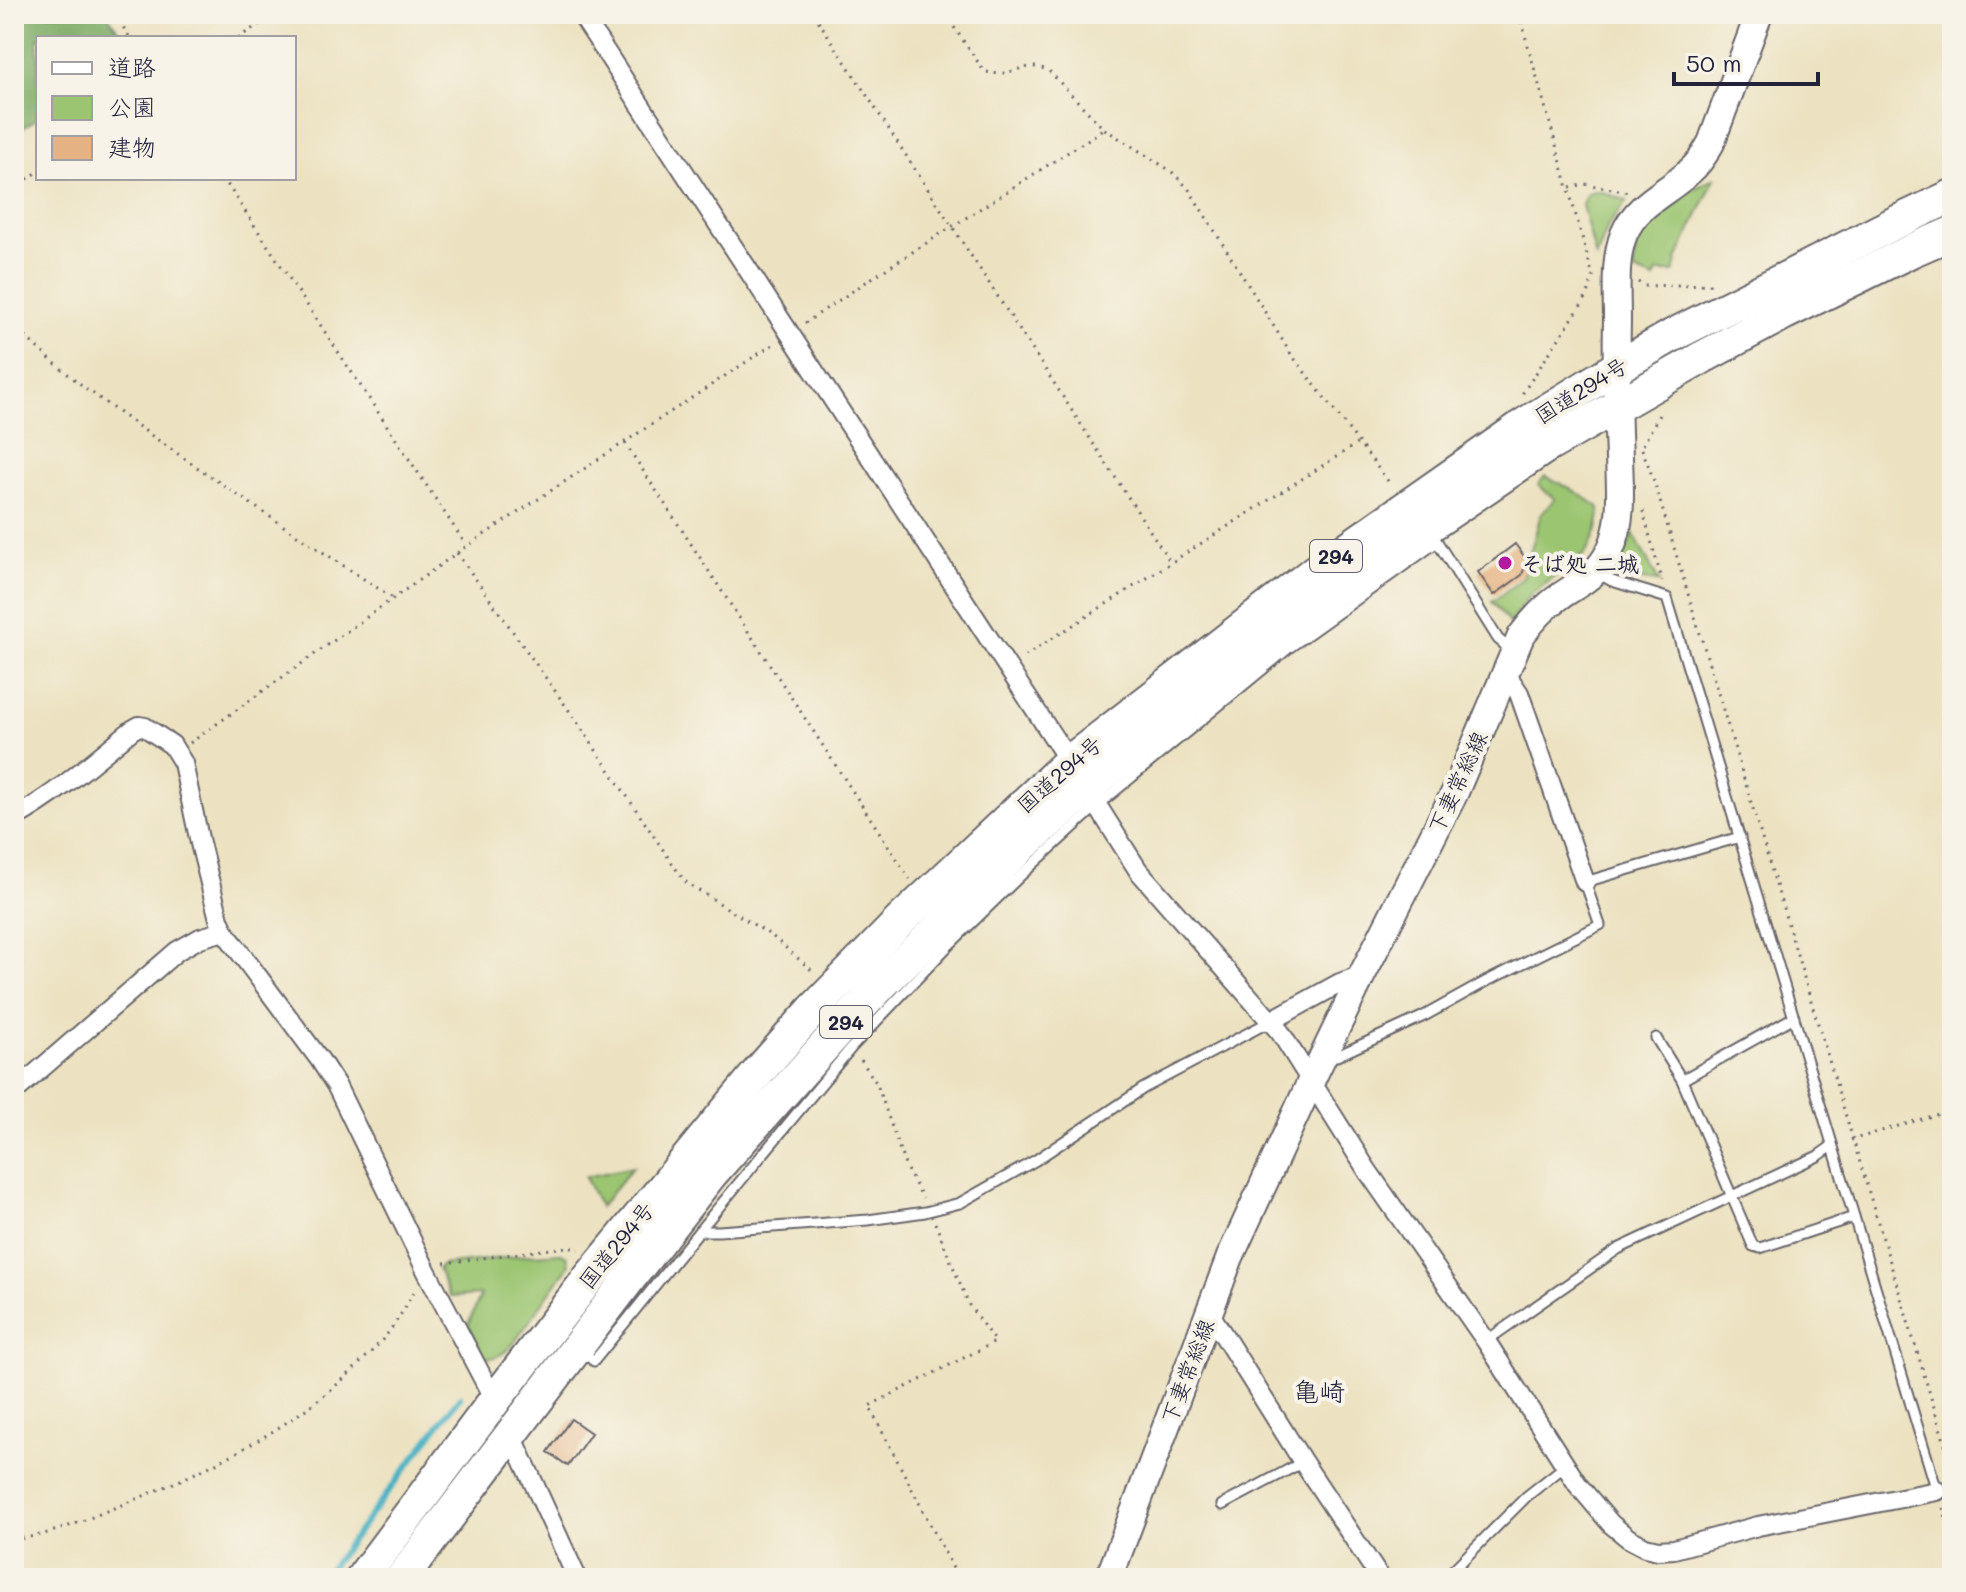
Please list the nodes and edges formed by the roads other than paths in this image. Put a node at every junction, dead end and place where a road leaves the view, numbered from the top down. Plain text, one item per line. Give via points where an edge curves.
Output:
1 (581, 14) edge
2 (1759, 14) edge
3 (1952, 196) edge
4 (1952, 233) edge
5 (1616, 368) junction
6 (1618, 405) junction
7 (1432, 535) junction
8 (1595, 572) junction
9 (1509, 662) junction
10 (1085, 785) junction
11 (14, 818) edge
12 (1740, 837) junction
13 (1585, 882) junction
14 (224, 931) junction
15 (1362, 975) junction
16 (1794, 1017) junction
17 (1269, 1022) junction
18 (1656, 1038) dead end
19 (1323, 1056) junction
20 (1682, 1080) junction
21 (1311, 1081) junction
22 (14, 1092) edge
23 (1832, 1146) junction
24 (1733, 1196) junction
25 (1854, 1217) junction
26 (699, 1231) junction
27 (1209, 1312) junction
28 (1486, 1341) junction
29 (577, 1347) junction
30 (495, 1400) junction
31 (512, 1434) junction
32 (1303, 1462) junction
33 (1565, 1466) junction
34 (1937, 1491) joint
35 (1222, 1505) dead end
36 (362, 1578) edge
37 (402, 1578) edge
38 (577, 1578) edge
39 (1109, 1578) edge
40 (1380, 1578) edge
41 (1445, 1578) edge

1 - 10 street
2 - 5 main road, 下妻常総線 via 1702,159 1629,224 1620,249
3 - 5 highway, 国道294号 / 294
4 - 6 highway, 国道294号 / 294 via 1785,313
5 - 6 main road, 下妻常総線
5 - 10 highway, 国道294号 / 294 via 1525,424 1318,569
6 - 7 highway, 国道294号 / 294 via 1544,448
6 - 8 main road, 下妻常総線 via 1617,529
7 - 9 lane
7 - 10 highway, 国道294号 / 294 via 1335,590
8 - 9 main road, 下妻常総線 via 1534,618
8 - 12 lane via 1667,598
9 - 13 street
9 - 15 main road, 下妻常総線 via 1455,792
10 - 17 street via 1138,870
10 - 26 lane via 1018,878 851,1048
10 - 29 highway, 国道294号 / 294 via 837,1032 711,1174
10 - 30 highway, 国道294号 / 294 via 902,919 813,1010 689,1154
11 - 14 street via 132,730 139,726 154,732 183,763
12 - 13 lane
12 - 16 lane
13 - 19 lane via 1600,925 1424,1016 1337,1056
14 - 22 street via 177,951
14 - 30 street via 336,1085
15 - 17 street
15 - 19 main road, 下妻常総線
16 - 20 lane
16 - 23 lane
17 - 21 street
17 - 26 lane via 1144,1088 960,1203 868,1220
18 - 20 lane
19 - 21 main road, 下妻常総線
20 - 24 lane
21 - 27 main road, 下妻常総線
21 - 28 street
23 - 24 lane
23 - 25 lane
24 - 25 lane via 1753,1246 1760,1248
24 - 28 lane via 1618,1249
25 - 34 lane
26 - 29 lane via 594,1361
27 - 32 street
27 - 39 main road, 下妻常総線
28 - 33 street
29 - 31 highway, 国道294号 / 294
30 - 31 street
30 - 36 highway, 国道294号 / 294
31 - 37 highway, 国道294号 / 294
31 - 38 street
32 - 35 lane
32 - 40 street
33 - 34 street via 1611,1524 1628,1538 1658,1550
33 - 41 lane

